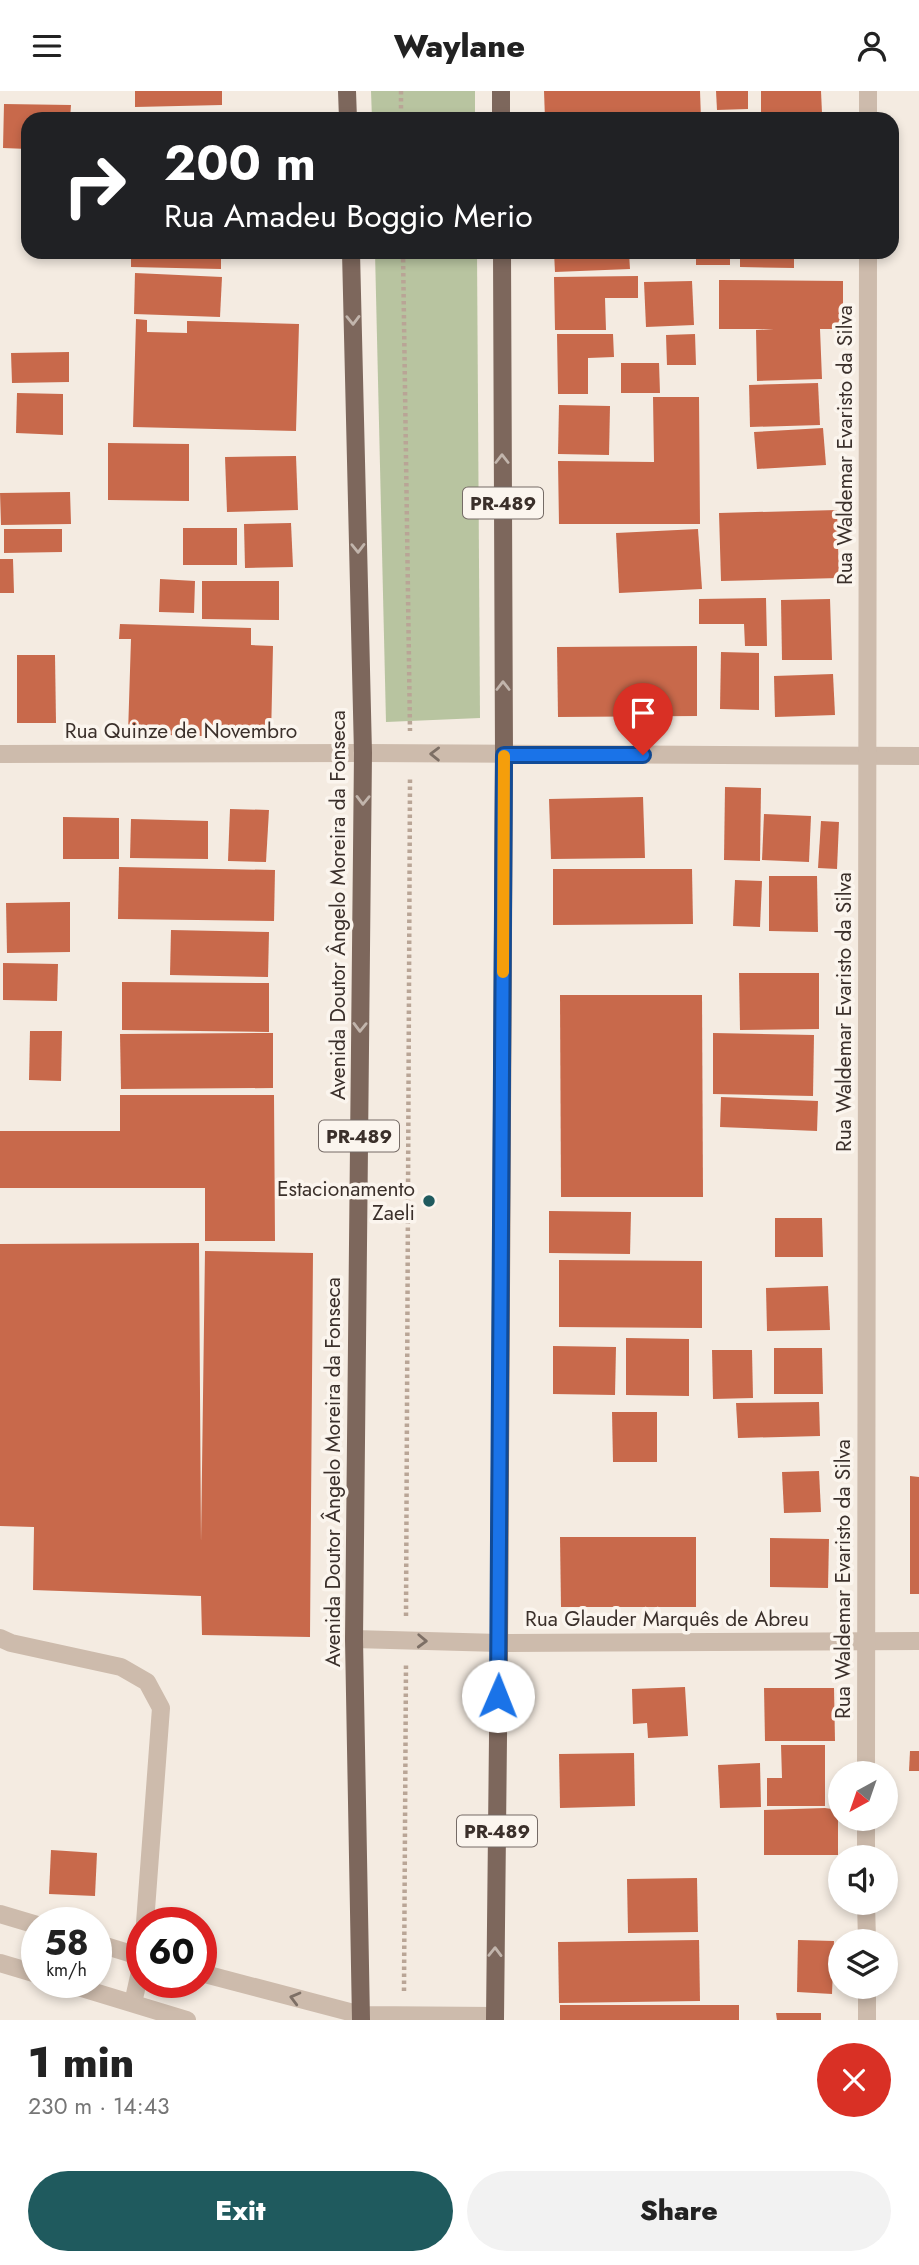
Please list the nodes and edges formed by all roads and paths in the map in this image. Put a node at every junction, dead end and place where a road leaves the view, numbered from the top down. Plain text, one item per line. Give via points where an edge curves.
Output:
1 (347, 91) edge
2 (401, 91) edge
3 (501, 91) edge
4 (868, 91) edge
5 (348, 112) edge
6 (401, 112) edge
7 (501, 112) edge
8 (868, 112) edge
9 (351, 259) edge
10 (403, 259) edge
11 (502, 259) edge
12 (868, 259) edge
13 (363, 753) junction
14 (411, 753) junction
15 (0, 754) edge
16 (504, 755) junction
17 (867, 756) junction
18 (919, 756) edge
19 (0, 1638) edge
20 (354, 1639) junction
21 (406, 1640) junction
22 (865, 1641) junction
23 (919, 1641) edge
24 (499, 1643) junction
25 (866, 1761) edge
26 (146, 1907) edge
27 (0, 1914) edge
28 (21, 1920) edge
29 (0, 1963) edge
30 (21, 1969) edge
31 (217, 1978) edge
32 (112, 1997) edge
33 (134, 1998) edge
34 (867, 1999) edge
35 (133, 2003) junction
36 (404, 2016) junction
37 (361, 2018) edge
38 (495, 2018) edge
39 (187, 2020) edge
40 (867, 2020) edge

1 - 5 main road
2 - 6 path
3 - 7 main road
4 - 8 street
9 -> 13 main road, Avenida Doutor Ângelo Moreira da Fonseca / PR-489
10 - 14 path
16 -> 11 main road, PR-489
12 - 17 street, Rua Waldemar Evaristo da Silva
13 - 14 street, Rua Quinze de Novembro
13 - 15 street, Rua Quinze de Novembro
13 -> 20 main road, Avenida Doutor Ângelo Moreira da Fonseca / PR-489
16 -> 14 street, Rua Quinze de Novembro
14 - 21 path
16 - 17 street, Rua Quinze de Novembro
16 - 24 main road, PR-489
17 - 18 street, Rua Quinze de Novembro
17 - 22 street, Rua Waldemar Evaristo da Silva
19 - 26 street via 121,1667 147,1682 161,1708
20 - 21 street, Rua Glauder Marquês de Abreu
20 - 37 main road, Avenida Doutor Ângelo Moreira da Fonseca / PR-489
21 -> 24 street, Rua Glauder Marquês de Abreu
21 - 36 path
22 - 23 street, Rua Glauder Marquês de Abreu
22 - 24 street, Rua Glauder Marquês de Abreu
22 - 25 street, Rua Waldemar Evaristo da Silva
38 -> 24 main road, PR-489
27 - 28 street
29 - 30 street
37 -> 31 street
32 - 35 street
33 - 35 street
34 - 40 street
35 - 39 street
36 - 37 street
36 - 38 street

